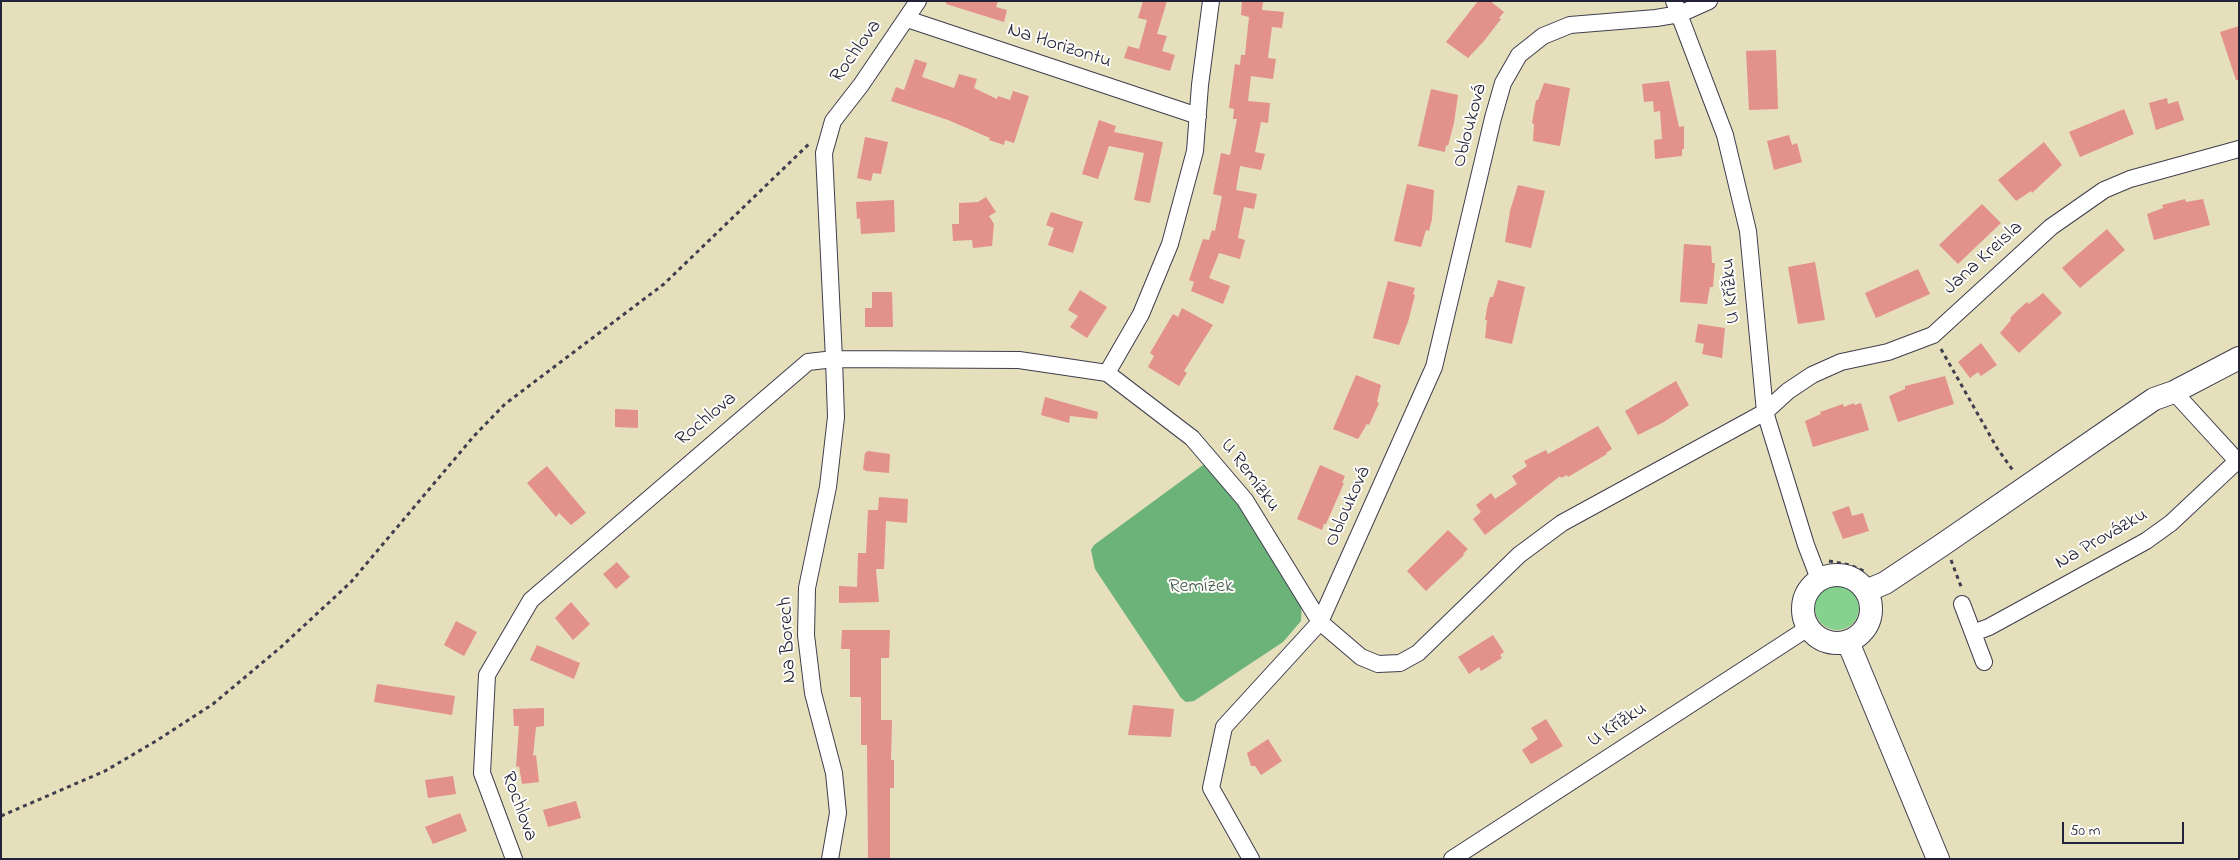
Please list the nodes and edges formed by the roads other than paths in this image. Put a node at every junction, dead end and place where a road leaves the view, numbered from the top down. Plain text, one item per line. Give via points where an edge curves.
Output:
1 (918, 1) edge
2 (1211, 1) edge
3 (1709, 1) edge
4 (1677, 8) edge
5 (907, 19) junction
6 (1198, 116) junction
7 (2239, 149) edge
8 (2239, 358) edge
9 (834, 359) junction
10 (1107, 373) junction
11 (2174, 392) junction
12 (1765, 412) junction
13 (2238, 462) edge
14 (1822, 570) junction
15 (1867, 582) junction
16 (1962, 604) road end
17 (1320, 622) junction
18 (1808, 628) junction
19 (1974, 633) junction
20 (1848, 642) junction
21 (1984, 662) dead end
22 (514, 859) edge
23 (830, 859) edge
24 (1251, 859) edge
25 (1452, 859) edge
26 (1938, 859) edge

1 - 5 street, Rochlova
2 - 6 street
3 - 4 street
4 - 12 street, U Křížku via 1724,135 1748,232
4 - 17 street, Oblouková via 1656,18 1570,25 1543,36 1519,55 1503,82 1434,367
5 - 6 street, Na Horizontu
5 - 9 street, Rochlova via 833,120 824,153
6 - 10 street via 1195,151 1170,244 1141,314
7 - 12 street, Jana Kreisla via 2130,179 2104,190 2051,228 1933,335 1888,352 1841,362 1812,375
8 - 11 street
9 - 10 street, U Remízku via 1019,360
9 - 22 street, Rochlova via 808,362 531,600 487,675 482,773
9 - 23 street, Na Borech via 835,426 828,487 807,588 806,635 813,693 836,789 838,813
10 - 17 street, U Remízku via 1192,438 1245,500
11 - 13 street
11 - 15 street via 2154,399 1885,583
12 - 14 street, U Křížku via 1806,545
12 - 17 street via 1562,523 1519,555 1418,653 1400,663 1378,664 1361,657
13 - 19 street, Na Provázku via 2172,523 2146,541
14 - 15 street via 1827,576 1845,575
14 - 18 street via 1810,586 1802,607
15 - 20 street via 1871,611 1869,621 1857,637
16 - 19 street
17 - 24 street via 1224,727 1211,788
18 - 20 street via 1825,642
18 - 25 street, U Křížku
19 - 21 street
20 - 26 street

